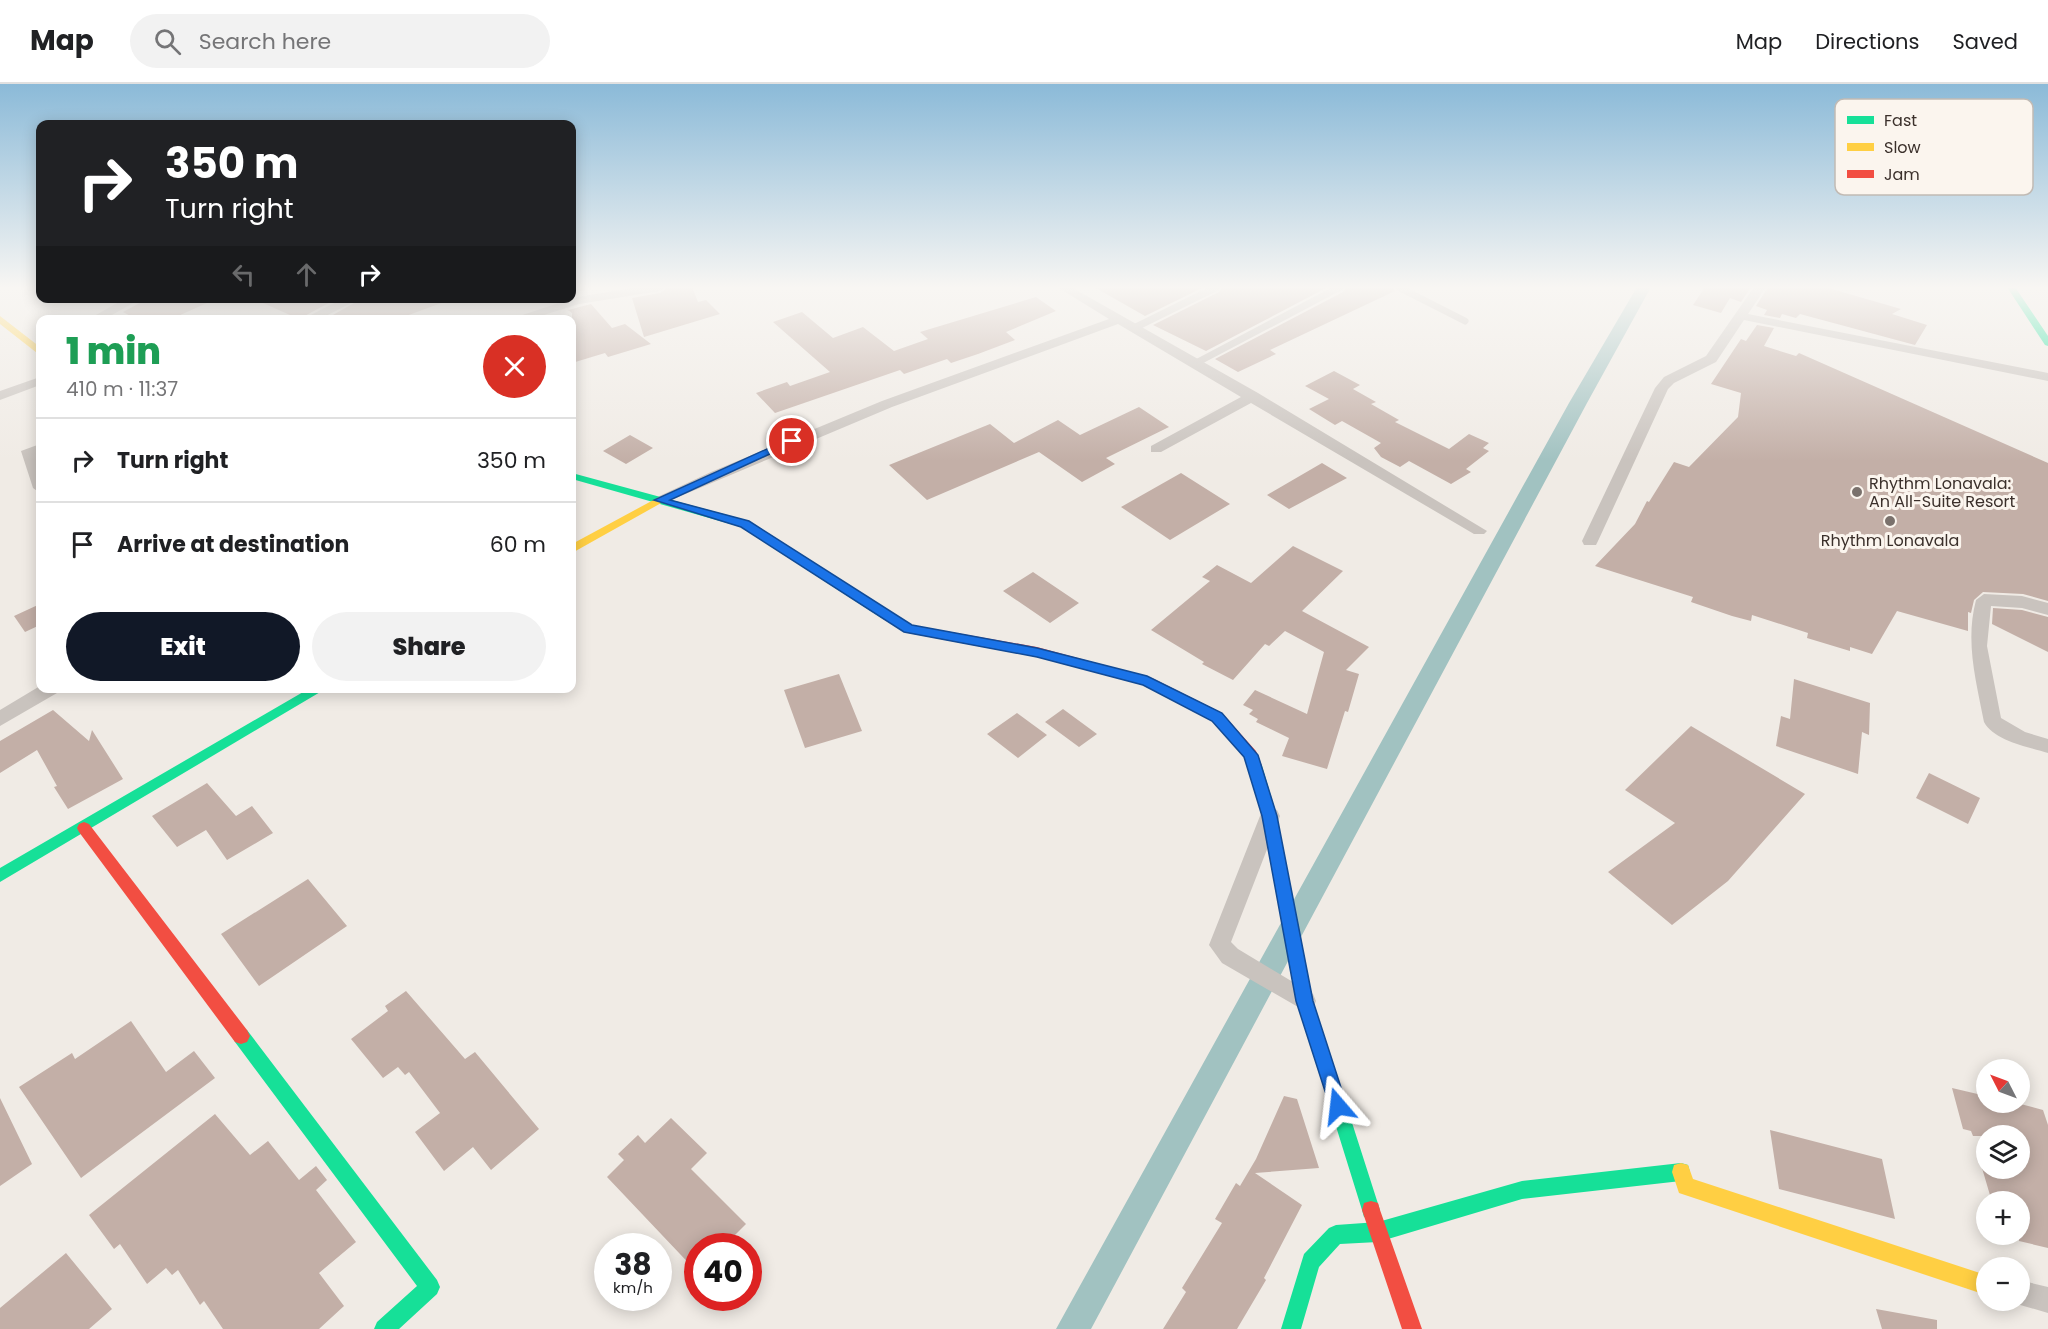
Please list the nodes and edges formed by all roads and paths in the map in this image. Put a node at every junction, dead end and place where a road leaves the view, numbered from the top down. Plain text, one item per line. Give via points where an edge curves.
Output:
1 (1043, 345) edge
2 (1164, 345) edge
3 (1230, 345) edge
4 (1721, 345) edge
5 (1887, 345) edge
6 (1196, 363) junction
7 (2048, 377) edge
8 (36, 382) edge
9 (0, 396) edge
10 (1253, 396) junction
11 (36, 449) edge
12 (1156, 449) dead end
13 (36, 476) edge
14 (576, 477) edge
15 (659, 500) junction
16 (1479, 531) dead end
17 (1590, 541) dead end
18 (576, 547) edge
19 (2048, 609) edge
20 (43, 693) edge
21 (313, 693) edge
22 (0, 719) edge
23 (2048, 746) edge
24 (1270, 816) junction
25 (84, 828) junction
26 (0, 876) edge
27 (1305, 1000) junction
28 (1378, 1233) junction
29 (1976, 1282) edge
30 (2030, 1296) edge
31 (2048, 1300) edge
32 (384, 1329) edge
33 (1291, 1329) edge
34 (1412, 1329) edge

1 - 15 street via 771,450
2 - 6 street
3 - 6 lane
4 - 17 street via 1711,359 1662,388
5 - 7 street
6 - 10 street
8 - 9 street
10 - 12 street
10 - 16 street
11 - 13 street via 28,451
14 - 15 main road
15 - 18 main road
15 - 24 main road via 745,524 908,629 1037,652 1147,681 1167,691 1217,717 1251,755
19 - 23 street via 2022,602 1984,600 1978,646 1993,722 2019,737
20 - 22 street
21 - 25 main road
24 - 27 main road
24 - 27 street via 1220,945 1230,956
25 - 26 main road
25 - 32 main road via 430,1287
27 - 28 main road
28 - 29 main road via 1522,1190 1681,1172 1686,1186
28 - 33 main road via 1336,1235 1311,1261
28 - 34 main road
30 - 31 street

